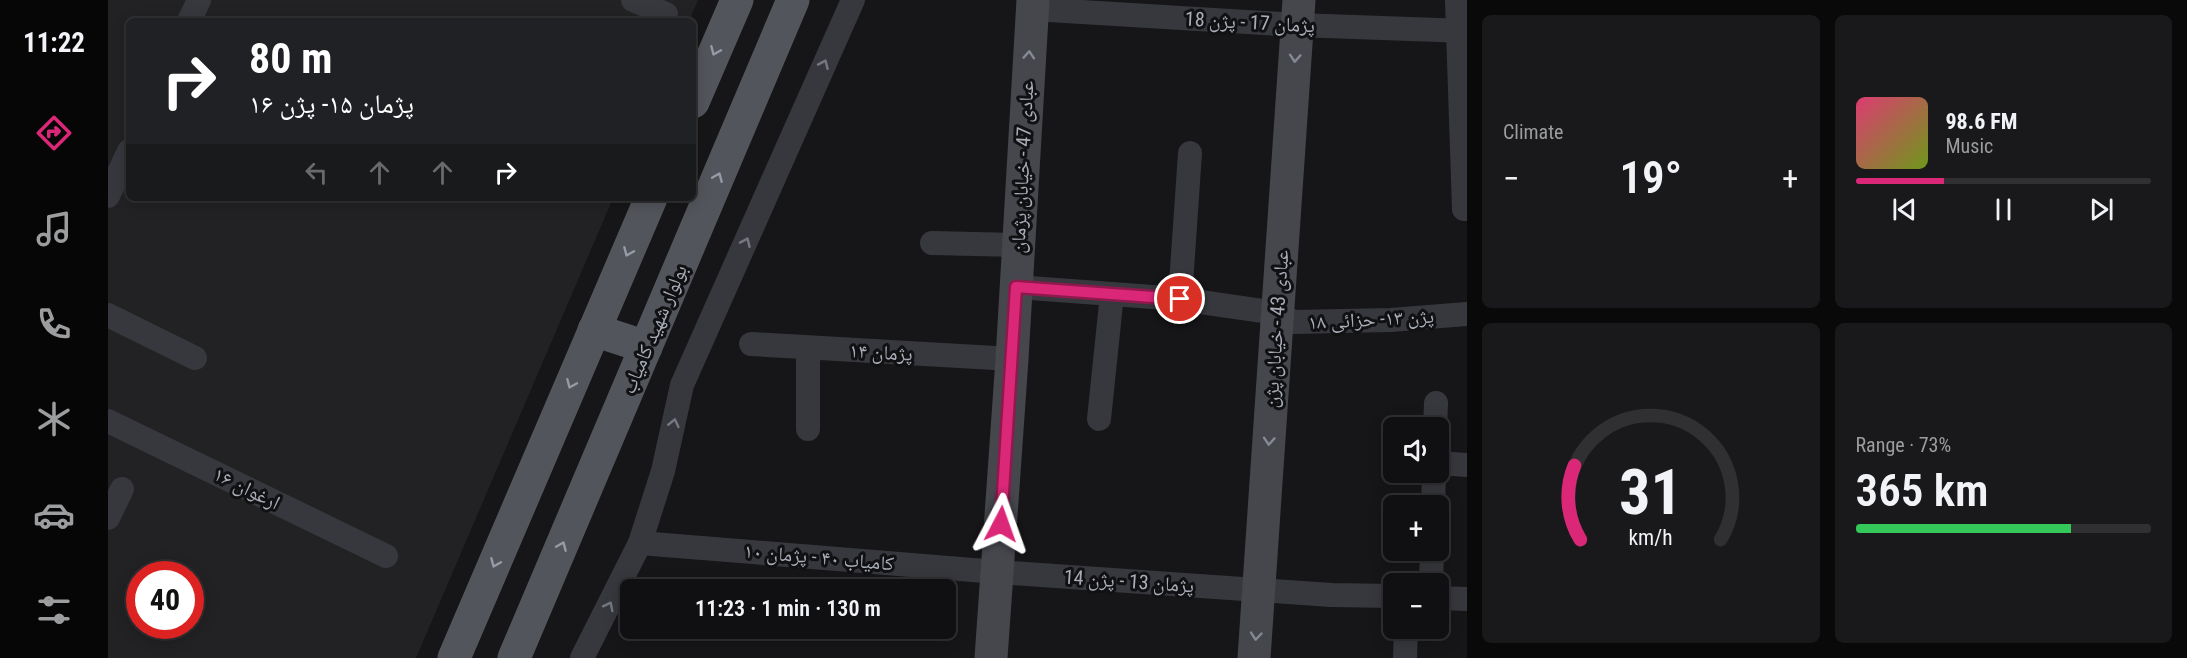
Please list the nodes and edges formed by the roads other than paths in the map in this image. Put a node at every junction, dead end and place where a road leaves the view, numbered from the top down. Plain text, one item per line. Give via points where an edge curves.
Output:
1 (199, 0) edge
2 (633, 0) edge
3 (737, 0) edge
4 (793, 0) edge
5 (852, 0) edge
6 (1457, 0) edge
7 (1032, 5) edge
8 (1298, 12) edge
9 (666, 14) dead end
10 (190, 18) edge
11 (1463, 31) edge
12 (696, 95) edge
13 (1190, 153) dead end
14 (126, 157) edge
15 (108, 196) edge
16 (650, 201) edge
17 (1464, 209) dead end
18 (932, 243) dead end
19 (1017, 245) junction
20 (1016, 287) junction
21 (1112, 294) junction
22 (1180, 299) junction
23 (1277, 313) junction
24 (1467, 314) edge
25 (108, 315) edge
26 (594, 330) junction
27 (751, 344) dead end
28 (646, 347) junction
29 (808, 348) junction
30 (195, 358) dead end
31 (1012, 359) junction
32 (1436, 403) dead end
33 (1436, 417) edge
34 (1099, 419) dead end
35 (108, 421) edge
36 (808, 429) dead end
37 (1449, 464) edge
38 (1467, 465) edge
39 (122, 489) dead end
40 (108, 518) edge
41 (640, 543) junction
42 (386, 556) dead end
43 (998, 572) junction
44 (1260, 590) junction
45 (1383, 596) edge
46 (1449, 598) edge
47 (1467, 599) edge
48 (1406, 639) edge
49 (454, 658) edge
50 (514, 658) edge
51 (582, 658) edge
52 (991, 658) edge
53 (1254, 658) edge
54 (1405, 658) edge

1 - 10 street
2 - 9 street
3 -> 12 main road
28 -> 4 main road, بولوار شهید کامیاب
41 -> 5 street via 663,471 682,385
6 - 11 street
7 - 8 street, پژمان 17 - پژن 18
19 -> 7 street, عبادی 47 - خیابان پژمان
8 - 11 street, پژمان 17 - پژن 18
8 -> 23 street, عبادی 43 - خیابان پژن
11 - 17 street
13 - 22 street
14 - 15 street
16 -> 26 main road
18 - 19 street
19 - 20 street, عبادی 47 - خیابان پژمان
20 - 21 street, پژن ۱۳- حزائی ۱۸
20 - 31 street, عبادی 47 - خیابان پژمان
21 - 22 street, پژن ۱۳- حزائی ۱۸
21 - 34 street
22 - 23 street, پژن ۱۳- حزائی ۱۸
23 - 24 street, پژن ۱۳- حزائی ۱۸ via 1293,322 1308,323
23 -> 44 street, عبادی 43 - خیابان پژن
25 - 30 street
26 - 28 main road
26 -> 49 main road
27 - 29 street, پژمان ۱۴
50 -> 28 main road, بولوار شهید کامیاب
29 - 31 street, پژمان ۱۴
29 - 36 street
31 - 43 street, عبادی 47 - خیابان پژمان
32 - 33 street
35 - 42 street, ارغوان ۱۶
37 - 38 street
39 - 40 street
41 - 43 street, کامیاب ۴۰ - پژمان ۱۰
51 -> 41 street
43 - 44 street, پژمان 13 - پژن 14
43 - 52 street, عبادی 47 - خیابان پژمان
44 - 45 street, پژمان 13 - پژن 14
44 -> 53 street, عبادی 43 - خیابان پژن
46 - 47 street
48 - 54 street

